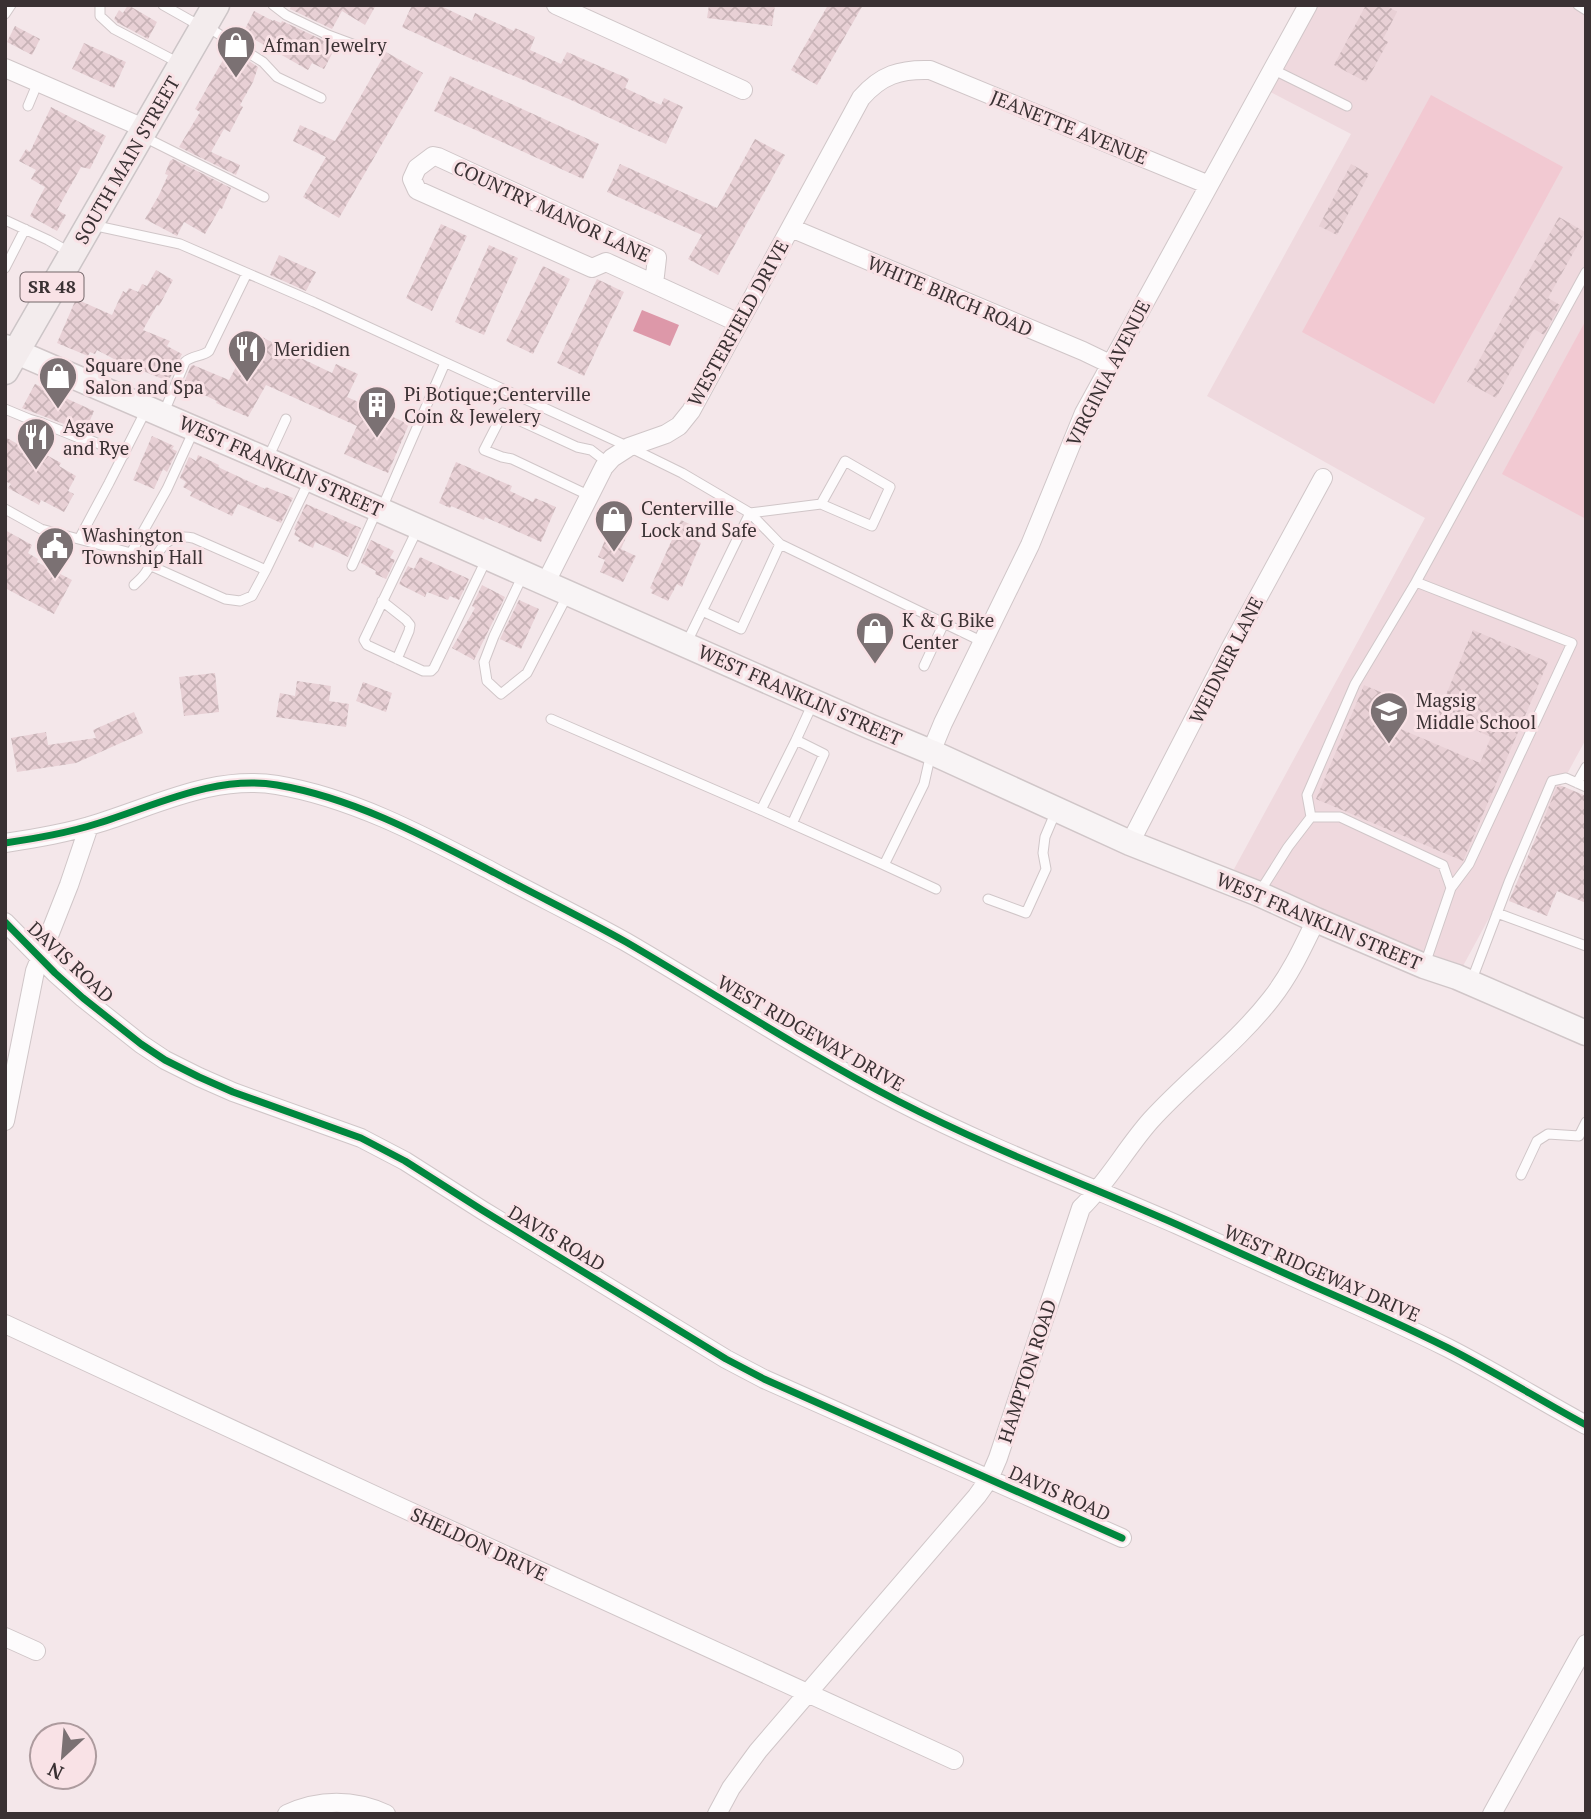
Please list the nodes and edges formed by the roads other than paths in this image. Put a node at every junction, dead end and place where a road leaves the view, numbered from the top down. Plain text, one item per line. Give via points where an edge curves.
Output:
1 (11, 5) edge
2 (100, 5) edge
3 (163, 5) edge
4 (273, 5) edge
5 (556, 5) edge
6 (1578, 5) edge
7 (1306, 6) edge
8 (1586, 10) edge
9 (5, 14) edge
10 (208, 19) edge
11 (355, 45) dead end
12 (182, 65) junction
13 (5, 68) edge
14 (1272, 69) junction
15 (930, 70) joint
16 (38, 82) junction
17 (743, 90) dead end
18 (321, 98) dead end
19 (28, 106) dead end
20 (1347, 106) dead end
21 (144, 132) junction
22 (1209, 185) junction
23 (264, 197) dead end
24 (5, 220) edge
25 (90, 224) junction
26 (791, 228) junction
27 (25, 229) junction
28 (72, 254) junction
29 (5, 268) edge
30 (1586, 272) edge
31 (247, 273) junction
32 (654, 284) junction
33 (739, 323) junction
34 (9, 356) edge
35 (445, 363) junction
36 (1110, 364) junction
37 (5, 409) edge
38 (155, 411) junction
39 (286, 419) dead end
40 (195, 428) junction
41 (629, 447) junction
42 (124, 455) junction
43 (267, 460) junction
44 (608, 463) junction
45 (310, 478) junction
46 (1323, 478) dead end
47 (588, 495) junction
48 (821, 504) junction
49 (5, 509) edge
50 (380, 509) junction
51 (750, 513) junction
52 (419, 526) junction
53 (79, 539) junction
54 (780, 544) junction
55 (131, 553) junction
56 (488, 557) junction
57 (149, 565) junction
58 (352, 566) dead end
59 (266, 570) junction
60 (535, 578) junction
61 (1416, 582) junction
62 (134, 585) dead end
63 (569, 593) junction
64 (382, 601) junction
65 (702, 611) junction
66 (944, 623) junction
67 (982, 642) junction
68 (686, 645) junction
69 (397, 659) junction
70 (924, 666) dead end
71 (814, 701) junction
72 (551, 719) dead end
73 (796, 740) junction
74 (931, 752) junction
75 (1586, 767) edge
76 (1581, 785) edge
77 (1057, 809) junction
78 (761, 810) junction
79 (1311, 817) junction
80 (792, 824) junction
81 (89, 826) junction
82 (1130, 843) junction
83 (5, 844) edge
84 (884, 865) junction
85 (1451, 888) junction
86 (936, 889) dead end
87 (1259, 894) junction
88 (989, 899) dead end
89 (1497, 913) junction
90 (1316, 920) junction
91 (5, 922) edge
92 (1586, 946) edge
93 (40, 957) junction
94 (1424, 966) junction
95 (1471, 984) junction
96 (1586, 1033) edge
97 (5, 1121) edge
98 (1586, 1122) edge
99 (1582, 1139) edge
100 (1521, 1175) dead end
101 (1097, 1192) junction
102 (5, 1324) edge
103 (1586, 1425) edge
104 (989, 1479) junction
105 (1122, 1538) dead end
106 (5, 1637) edge
107 (1586, 1644) edge
108 (36, 1651) dead end
109 (807, 1693) junction
110 (954, 1760) dead end
111 (286, 1814) edge
112 (386, 1814) edge
113 (717, 1814) edge
114 (1492, 1814) edge

1 - 9 lane
2 - 12 lane via 100,16 114,29
3 - 10 lane
4 - 11 lane
5 - 17 street
6 - 8 lane
7 - 14 street, VIRGINIA AVENUE
10 - 12 main road, SOUTH MAIN STREET / SR 48
10 - 18 lane via 277,76
12 - 21 main road, SOUTH MAIN STREET / SR 48
13 - 16 street
14 - 20 lane
14 - 22 street, VIRGINIA AVENUE
15 - 22 street, JEANETTE AVENUE
15 - 26 street, WESTERFIELD DRIVE via 881,79 861,98
16 - 19 lane
16 - 21 street
21 - 23 lane
21 - 25 main road, SOUTH MAIN STREET / SR 48
22 - 36 street, VIRGINIA AVENUE
24 - 27 lane
25 - 28 main road, SOUTH MAIN STREET / SR 48
25 - 31 lane via 180,244
26 - 33 street, WESTERFIELD DRIVE
26 - 36 street, WHITE BIRCH ROAD
27 - 28 lane
27 - 29 lane
28 - 34 main road, SOUTH MAIN STREET / SR 48
30 - 61 lane
31 - 35 lane
31 - 38 lane via 209,352 188,358
32 - 32 street, COUNTRY MANOR LANE via 606,262 592,268 417,190 412,179 417,168 438,157 657,258
32 - 33 street, COUNTRY MANOR LANE
33 - 41 street, WESTERFIELD DRIVE via 679,426
34 - 38 main road, WEST FRANKLIN STREET
35 - 41 lane
35 - 50 lane
36 - 67 street, VIRGINIA AVENUE via 1083,414 1030,545
37 - 42 lane
38 - 40 main road, WEST FRANKLIN STREET
38 - 42 lane
39 - 43 lane
40 - 43 main road, WEST FRANKLIN STREET
40 - 55 lane
41 - 44 street, WESTERFIELD DRIVE
41 - 51 lane
42 - 53 lane
43 - 45 main road, WEST FRANKLIN STREET
44 - 47 street, WESTERFIELD DRIVE
44 - 47 lane via 591,450 503,413 484,450
45 - 50 main road, WEST FRANKLIN STREET
45 - 59 lane
46 - 82 street, WEIDNER LANE
47 - 60 street, WESTERFIELD DRIVE
48 - 48 lane via 872,526 890,486 845,461
48 - 51 lane
49 - 53 lane via 41,529
50 - 52 main road, WEST FRANKLIN STREET
50 - 58 lane
51 - 54 lane
51 - 65 lane
52 - 56 main road, WEST FRANKLIN STREET
52 - 64 lane
53 - 55 lane
54 - 65 lane via 741,629
54 - 66 lane
55 - 57 lane
56 - 60 main road, WEST FRANKLIN STREET
56 - 69 lane via 434,668 423,671
57 - 59 lane via 170,540 183,536
57 - 59 lane via 225,599 240,601 252,596
57 - 62 lane
60 - 63 main road, WEST FRANKLIN STREET
60 - 63 lane via 494,636 485,662 487,681 500,694 527,673
61 - 79 lane via 1355,684 1307,795
61 - 85 lane via 1572,643 1469,864
63 - 68 main road, WEST FRANKLIN STREET
64 - 69 lane via 410,625
64 - 69 lane via 364,643
65 - 68 lane
66 - 67 lane
66 - 70 lane
67 - 74 street, VIRGINIA AVENUE
68 - 71 main road, WEST FRANKLIN STREET
71 - 73 lane
71 - 74 main road, WEST FRANKLIN STREET
72 - 78 lane
73 - 78 lane
73 - 80 lane via 824,754
74 - 77 main road, WEST FRANKLIN STREET
74 - 84 lane via 924,784
75 - 76 lane
76 - 89 lane via 1566,778 1552,780
77 - 82 main road, WEST FRANKLIN STREET
77 - 88 lane via 1045,837 1046,869 1026,913
78 - 80 lane
79 - 85 lane via 1340,817 1443,865
79 - 87 lane
80 - 84 lane
81 - 83 street, WEST RIDGEWAY DRIVE
81 - 93 street
81 - 101 street, WEST RIDGEWAY DRIVE via 164,799 228,784 276,785 374,814 623,940 881,1092
82 - 87 main road, WEST FRANKLIN STREET
84 - 86 lane
85 - 94 lane
87 - 90 main road, WEST FRANKLIN STREET
89 - 92 lane
89 - 95 lane
90 - 94 main road, WEST FRANKLIN STREET
90 - 101 street, HAMPTON ROAD via 1272,998 1152,1120
91 - 93 street, DAVIS ROAD
93 - 97 street
93 - 104 street, DAVIS ROAD via 83,998 165,1060 233,1091 361,1138 726,1359
94 - 95 main road, WEST FRANKLIN STREET
95 - 96 main road, WEST FRANKLIN STREET
98 - 99 lane
99 - 100 lane via 1548,1134 1537,1142
101 - 103 street, WEST RIDGEWAY DRIVE via 1382,1316
101 - 104 street, HAMPTON ROAD via 1081,1208
102 - 109 street, SHELDON DRIVE
104 - 105 street, DAVIS ROAD
104 - 109 street, HAMPTON ROAD
106 - 108 street
107 - 114 street
109 - 110 street, SHELDON DRIVE
109 - 113 street, HAMPTON ROAD via 758,1751
111 - 112 street via 327,1802 357,1804

